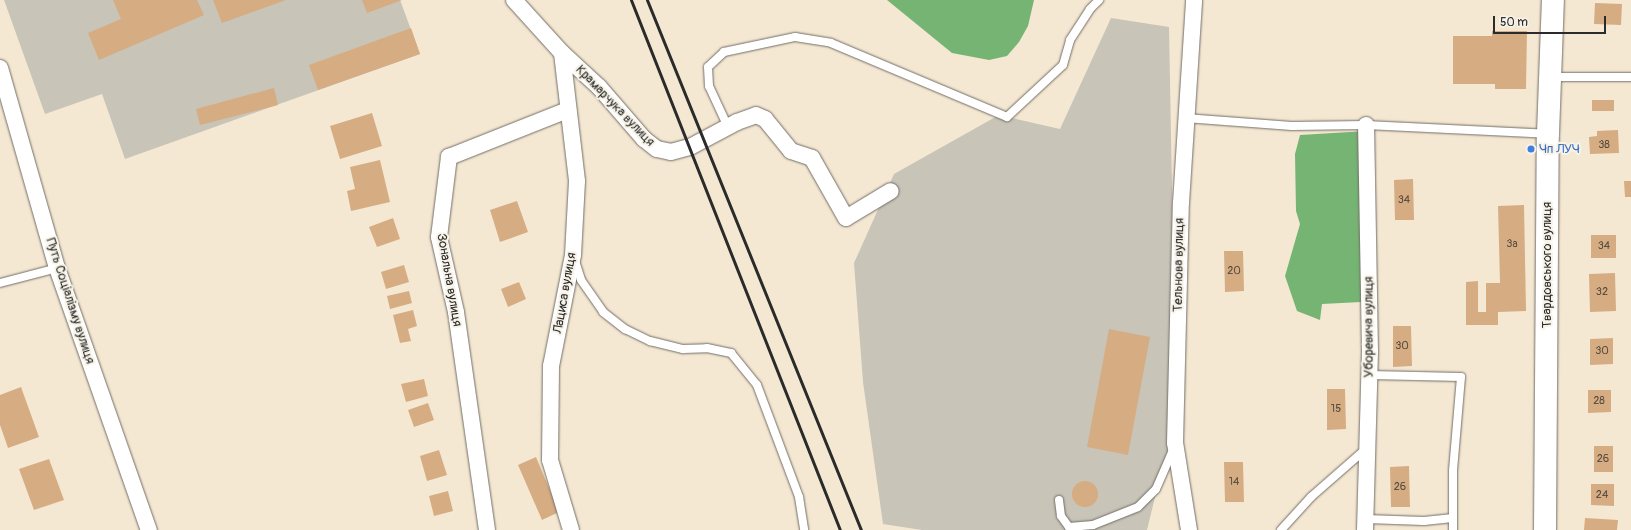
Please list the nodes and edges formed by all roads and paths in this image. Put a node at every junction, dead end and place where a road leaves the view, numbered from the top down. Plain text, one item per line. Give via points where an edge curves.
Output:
1 (514, 0) edge
2 (1099, 0) edge
3 (1194, 0) edge
4 (1553, 0) edge
5 (562, 53) junction
6 (0, 68) edge
7 (1551, 77) junction
8 (1631, 77) edge
9 (568, 110) junction
10 (1185, 118) junction
11 (1366, 125) junction
12 (728, 127) junction
13 (1548, 134) junction
14 (891, 190) dead end
15 (573, 254) junction
16 (57, 268) junction
17 (0, 283) edge
18 (1370, 375) junction
19 (1175, 443) junction
20 (1368, 447) junction
21 (1059, 500) dead end
22 (1453, 518) junction
23 (1365, 524) edge
24 (149, 530) edge
25 (487, 530) edge
26 (571, 530) edge
27 (804, 530) edge
28 (1189, 530) edge
29 (1281, 530) edge
30 (1453, 530) edge
31 (1545, 530) edge

1 - 5 street, Крамарчука вулиця
2 - 12 lane via 1090,9 1070,40 1063,64 1007,117 831,43 795,37 724,52 708,67 709,86
3 - 10 street, Тельнова вулиця
4 - 7 main road, Твардовського вулиця
5 - 9 street, Лациса вулиця
5 - 12 street, Крамарчука вулиця via 599,87 644,139 657,149 670,152 690,147
6 - 16 street, Путь Соціалізму вулиця
7 - 8 lane
7 - 13 main road, Твардовського вулиця
9 - 15 street, Лациса вулиця via 577,181
9 - 25 street, Зональна вулиця via 449,157 439,237 456,312
10 - 11 lane via 1292,126
10 - 19 street, Тельнова вулиця
11 - 13 lane
11 - 18 street, Уборевича вулиця
12 - 14 street, Крамарчука вулиця via 756,115 765,119 791,151 812,158 846,218
13 - 31 main road, Твардовського вулиця
15 - 26 street, Лациса вулиця via 551,366 550,460
15 - 27 lane via 582,280 603,312 625,329 650,341 683,350 707,348 731,353 757,385 799,497
16 - 17 lane
16 - 24 street, Путь Соціалізму вулиця
18 - 20 street, Уборевича вулиця
18 - 22 lane via 1460,377 1453,471
19 - 21 lane via 1156,489 1138,508 1092,525 1069,527 1062,516
19 - 28 street, Тельнова вулиця
20 - 23 street, Уборевича вулиця
20 - 29 lane via 1311,497
22 - 23 lane
22 - 30 lane

